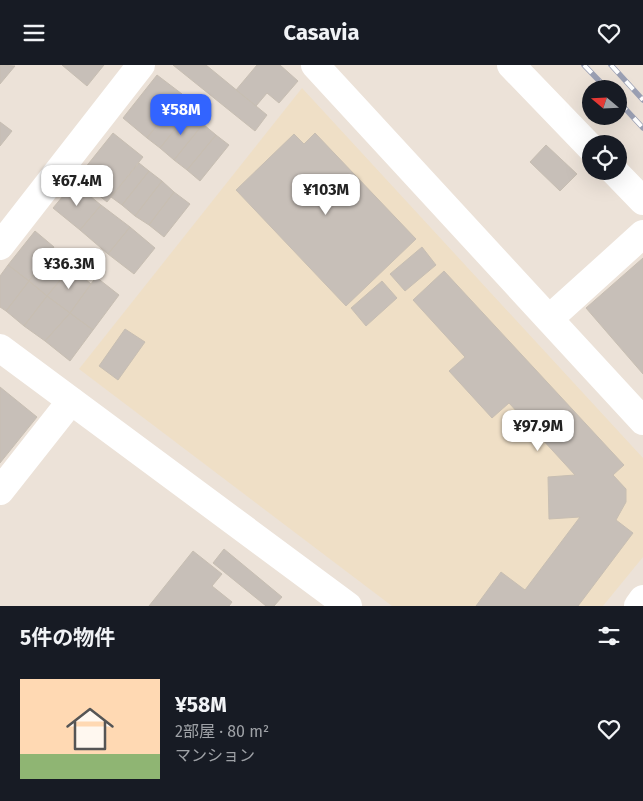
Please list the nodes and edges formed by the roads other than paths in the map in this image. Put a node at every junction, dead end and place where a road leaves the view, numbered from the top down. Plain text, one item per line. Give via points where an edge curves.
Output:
1 (140, 65) edge
2 (315, 65) edge
3 (511, 65) edge
4 (582, 139) edge
5 (623, 180) edge
6 (643, 201) edge
7 (643, 234) edge
8 (0, 245) edge
9 (549, 319) junction
10 (0, 348) edge
11 (70, 401) junction
12 (643, 421) edge
13 (0, 491) edge
14 (643, 599) edge
15 (340, 604) edge
16 (638, 606) edge

1 - 8 street
2 - 9 street
3 - 4 street
5 - 6 street
7 - 9 street
9 - 12 street
10 - 11 street
11 - 13 street
11 - 15 street
14 - 16 street

